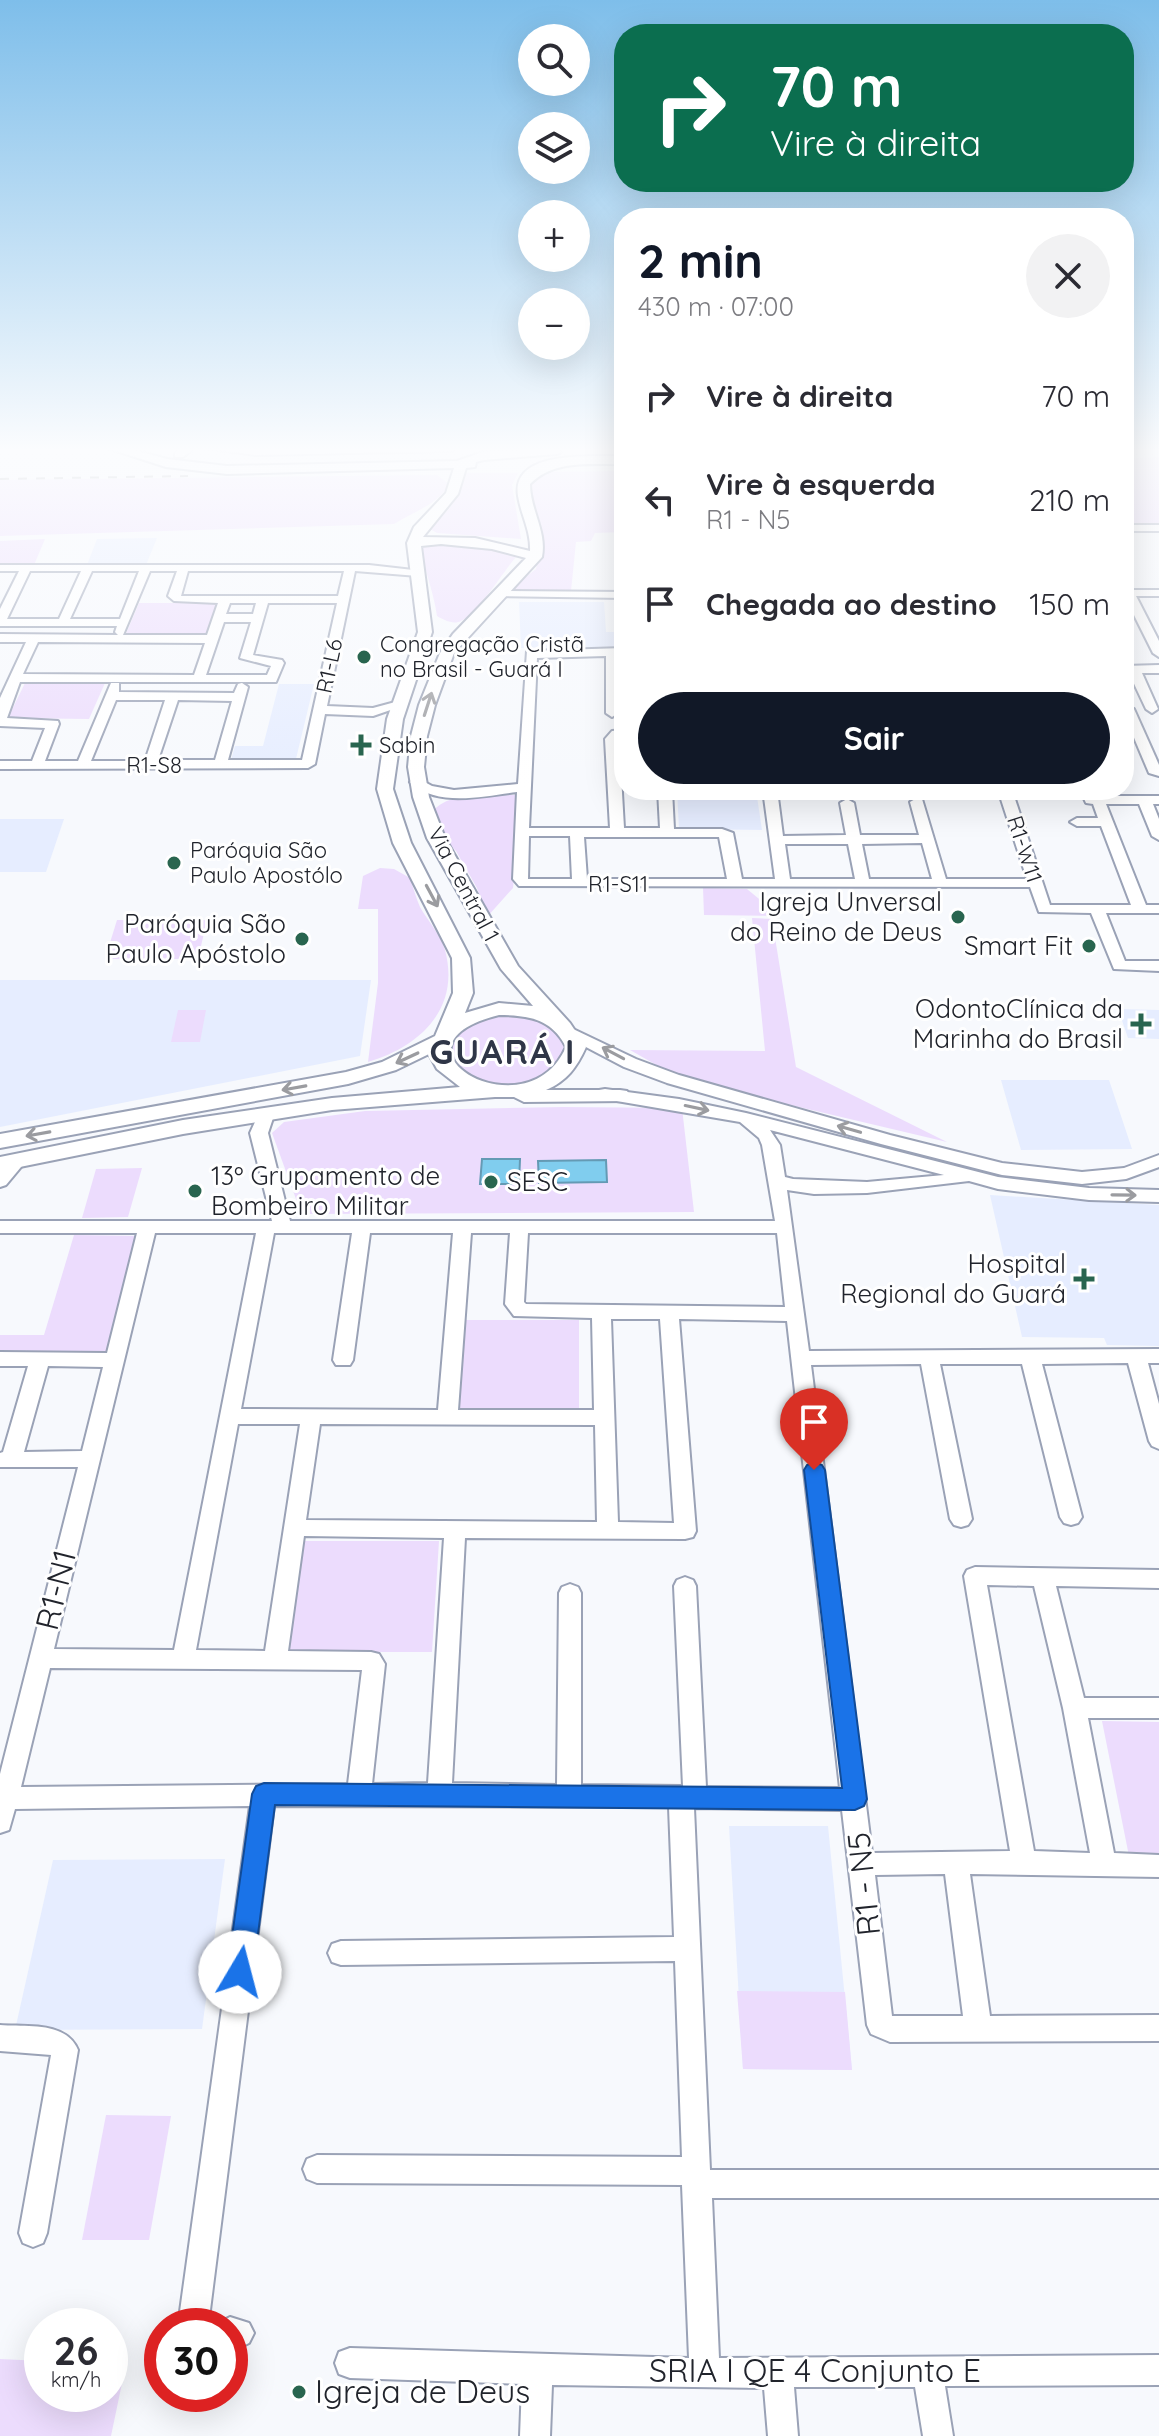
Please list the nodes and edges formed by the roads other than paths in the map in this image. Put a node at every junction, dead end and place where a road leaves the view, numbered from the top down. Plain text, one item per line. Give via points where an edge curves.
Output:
1 (416, 562) edge
2 (531, 562) edge
3 (146, 567) junction
4 (184, 567) junction
5 (0, 568) edge
6 (26, 568) junction
7 (88, 568) junction
8 (350, 568) junction
9 (416, 568) junction
10 (301, 584) junction
11 (1134, 589) edge
12 (1159, 593) edge
13 (501, 594) junction
14 (614, 595) edge
15 (225, 600) junction
16 (263, 600) junction
17 (343, 600) junction
18 (1134, 604) edge
19 (219, 618) junction
20 (258, 618) junction
21 (0, 621) edge
22 (63, 622) junction
23 (124, 623) junction
24 (443, 629) junction
25 (0, 638) edge
26 (34, 638) junction
27 (119, 639) junction
28 (212, 639) junction
29 (1158, 650) edge
30 (614, 652) edge
31 (258, 660) junction
32 (1134, 669) edge
33 (1159, 669) edge
34 (1134, 676) edge
35 (17, 678) junction
36 (117, 678) junction
37 (199, 678) junction
38 (249, 679) junction
39 (614, 693) edge
40 (111, 696) junction
41 (173, 696) junction
42 (239, 697) junction
43 (1134, 709) edge
44 (1156, 709) edge
45 (320, 710) junction
46 (397, 712) junction
47 (612, 713) dead end
48 (0, 721) edge
49 (1134, 726) edge
50 (614, 735) edge
51 (308, 764) joint
52 (0, 765) edge
53 (37, 765) junction
54 (83, 765) junction
55 (150, 765) junction
56 (220, 765) junction
57 (1156, 773) dead end
58 (614, 776) edge
59 (417, 782) junction
60 (525, 787) junction
61 (448, 794) junction
62 (615, 800) edge
63 (665, 800) edge
64 (771, 800) edge
65 (1008, 800) edge
66 (1095, 800) edge
67 (1152, 800) edge
68 (917, 802) dead end
69 (847, 803) dead end
70 (430, 822) junction
71 (1077, 822) dead end
72 (1106, 822) junction
73 (399, 826) junction
74 (523, 832) junction
75 (577, 832) junction
76 (617, 832) junction
77 (667, 832) junction
78 (1159, 836) edge
79 (927, 839) junction
80 (776, 840) junction
81 (854, 840) junction
82 (940, 882) junction
83 (735, 883) junction
84 (783, 883) junction
85 (863, 883) junction
86 (1036, 883) junction
87 (580, 884) junction
88 (1097, 909) junction
89 (1140, 909) junction
90 (1159, 909) edge
91 (1159, 966) edge
92 (563, 1026) junction
93 (445, 1035) junction
94 (509, 1090) junction
95 (415, 1096) junction
96 (620, 1096) junction
97 (152, 1114) junction
98 (746, 1118) junction
99 (262, 1124) junction
100 (183, 1127) junction
101 (0, 1141) edge
102 (1159, 1161) edge
103 (9, 1163) edge
104 (973, 1177) junction
105 (0, 1181) edge
106 (782, 1187) junction
107 (1159, 1196) edge
108 (463, 1226) junction
109 (0, 1227) edge
110 (519, 1227) junction
111 (785, 1227) junction
112 (274, 1228) junction
113 (362, 1228) junction
114 (147, 1229) junction
115 (601, 1313) junction
116 (669, 1314) junction
117 (793, 1314) junction
118 (1030, 1356) junction
119 (1136, 1356) junction
120 (1159, 1356) edge
121 (929, 1357) junction
122 (800, 1358) junction
123 (0, 1359) edge
124 (40, 1359) junction
125 (115, 1360) junction
126 (343, 1360) dead end
127 (231, 1416) junction
128 (311, 1416) junction
129 (447, 1417) junction
130 (606, 1418) junction
131 (1159, 1441) edge
132 (89, 1459) junction
133 (6, 1460) edge
134 (1071, 1517) dead end
135 (961, 1519) dead end
136 (293, 1528) junction
137 (455, 1528) junction
138 (608, 1529) junction
139 (1043, 1578) junction
140 (1159, 1579) edge
141 (685, 1586) dead end
142 (570, 1593) dead end
143 (39, 1658) junction
144 (183, 1660) junction
145 (275, 1660) junction
146 (1075, 1708) junction
147 (1159, 1708) edge
148 (264, 1794) junction
149 (359, 1794) junction
150 (439, 1794) junction
151 (569, 1795) junction
152 (688, 1796) junction
153 (6, 1798) junction
154 (855, 1799) junction
155 (0, 1822) edge
156 (1024, 1862) junction
157 (956, 1863) junction
158 (861, 1864) junction
159 (1104, 1864) junction
160 (1159, 1866) edge
161 (686, 1949) junction
162 (341, 1953) dead end
163 (978, 2027) junction
164 (1159, 2028) edge
165 (0, 2038) edge
166 (317, 2169) dead end
167 (696, 2178) junction
168 (1159, 2184) edge
169 (33, 2233) dead end
170 (195, 2308) edge
171 (350, 2363) dead end
172 (537, 2370) junction
173 (1159, 2370) edge
174 (928, 2371) junction
175 (778, 2372) junction
176 (705, 2373) junction
177 (535, 2436) edge
178 (783, 2436) edge
179 (938, 2436) edge

1 - 9 main road, Via Central 1
2 - 13 main road
3 - 4 street
3 - 7 street
3 - 23 street
4 - 10 street
4 - 15 street via 175,598
5 - 6 street
6 - 7 street
6 - 21 street
7 - 22 street
8 - 9 street
8 - 10 street
8 - 17 street, R1-L6
9 - 24 main road, Via Central 1 via 424,614
10 - 16 street
10 - 17 street
11 - 12 street
13 - 14 street
13 - 24 main road via 473,621
15 - 16 street
15 - 19 street
16 - 20 street
17 - 45 street, R1-L6
18 - 29 street
19 - 20 street
19 - 28 street
20 - 31 street via 246,658
21 - 22 street
22 - 23 street
23 - 27 street
24 - 46 main road, Via Central 1
59 -> 24 main road, Via Central 1 via 419,736 447,653
25 - 26 street
26 - 27 street
26 - 35 street
27 - 28 street
28 - 37 street
30 - 60 street, R1-S11 via 531,654
31 - 38 street
31 - 38 street via 278,664 274,678
32 - 33 street
34 - 44 street
35 - 36 street
35 - 48 street
36 - 37 street
36 - 40 street
37 - 38 street
38 - 42 street
39 - 47 street
40 - 41 street
40 - 54 street
41 - 42 street
41 - 55 street
42 - 56 street
43 - 44 street
45 - 46 street
45 - 51 street, R1-L6
46 - 73 main road, Via Central 1 via 385,789
48 - 53 street via 53,724
49 - 57 street
50 - 58 street
51 - 56 street, R1-S8
52 - 53 street, R1-S8
53 - 54 street, R1-S8
54 - 55 street, R1-S8
55 - 56 street, R1-S8
59 - 61 street
59 - 70 main road, Via Central 1
60 - 61 street
60 - 74 street, R1-S11
61 - 70 street via 427,808
62 - 76 street
63 - 77 street
64 - 80 street
65 - 86 street, R1-W11
66 - 72 street
67 - 78 street
68 - 79 street
69 - 81 street
70 - 73 main road via 410,831
70 - 92 main road, Via Central 1 via 510,969
71 - 72 street
72 - 89 street
73 -> 93 main road, Via Central 1 via 402,843 461,958 463,993
74 - 75 street
74 - 87 street, R1-S11 via 521,881
75 - 76 street
75 - 87 street
76 - 77 street
77 - 83 street via 728,836
79 - 81 street
79 - 82 street
80 - 81 street
80 - 84 street
81 - 85 street
82 - 85 street, R1-S11
82 - 86 street, R1-S11
83 - 84 street, R1-S11
83 - 87 street, R1-S11
84 - 85 street, R1-S11
86 - 88 street, R1-W11 via 1044,909
88 - 89 street
88 - 91 street via 1119,966
89 - 90 street
92 - 93 main road via 520,1009 499,1009 462,1020
92 - 94 main road via 576,1047 573,1061 542,1085
102 -> 92 street, Via Central 1 via 1126,1173 1082,1178 1002,1169 673,1079 630,1063
93 - 94 main road via 440,1054 445,1067 477,1086
93 -> 97 main road via 409,1057 359,1075
94 - 95 main road
94 - 96 street
95 - 96 main road
95 - 99 main road via 332,1104
96 -> 98 street
97 - 100 main road
97 -> 101 main road
98 - 104 street
98 - 106 street, R1 - N5 via 769,1139
99 - 100 main road via 239,1119
99 - 112 street
100 - 103 main road
103 - 105 street
104 - 106 street via 890,1187
104 -> 107 street via 1046,1190
106 - 111 street, R1 - N5
108 - 110 street
108 - 113 street
108 - 129 street
109 - 114 street
110 - 111 street
110 - 115 street via 516,1308 528,1313
111 - 117 street, R1 - N5
112 - 113 street
112 - 114 street
112 - 127 street
113 - 126 street
114 - 125 street, R1-N1
115 - 116 street
115 - 130 street
116 - 117 street
116 - 138 street via 685,1531
117 - 122 street, R1 - N5
118 - 119 street
118 - 121 street
118 - 134 street
119 - 120 street
119 - 131 street
121 - 122 street
121 - 135 street
122 - 154 street, R1 - N5
123 - 124 street
124 - 125 street
124 - 133 street
125 - 132 street, R1-N1
127 - 128 street
127 - 144 street
128 - 129 street
128 - 136 street
129 - 130 street
130 - 138 street
132 - 133 street
132 - 143 street, R1-N1
136 - 137 street
136 - 145 street
137 - 138 street
137 - 150 street
139 - 140 street
139 - 146 street
139 - 156 street via 975,1576
141 - 152 street
142 - 151 street
143 - 144 street
143 - 153 street, R1-N1
144 - 145 street
145 - 149 street via 374,1664
146 - 147 street
146 - 159 street
148 - 149 street
148 - 153 street
148 - 170 street
149 - 150 street
150 - 151 street
151 - 152 street
152 - 154 street
152 - 161 street
153 - 155 street, R1-N1
154 - 158 street, R1 - N5
156 - 157 street
156 - 159 street
157 - 158 street
157 - 163 street
158 - 163 street, R1 - N5 via 880,2025
159 - 160 street
161 - 162 street
161 - 167 street
163 - 164 street, R1 - N5
165 - 169 street via 58,2043 65,2050
166 - 167 street
167 - 168 street
167 - 176 street
171 - 172 street, SRIA I QE 4 Conjunto E
172 - 176 street, SRIA I QE 4 Conjunto E
172 - 177 street
173 - 174 street, SRIA I QE 4 Conjunto E
174 - 175 street, SRIA I QE 4 Conjunto E
174 - 179 street
175 - 176 street, SRIA I QE 4 Conjunto E
175 - 178 street

